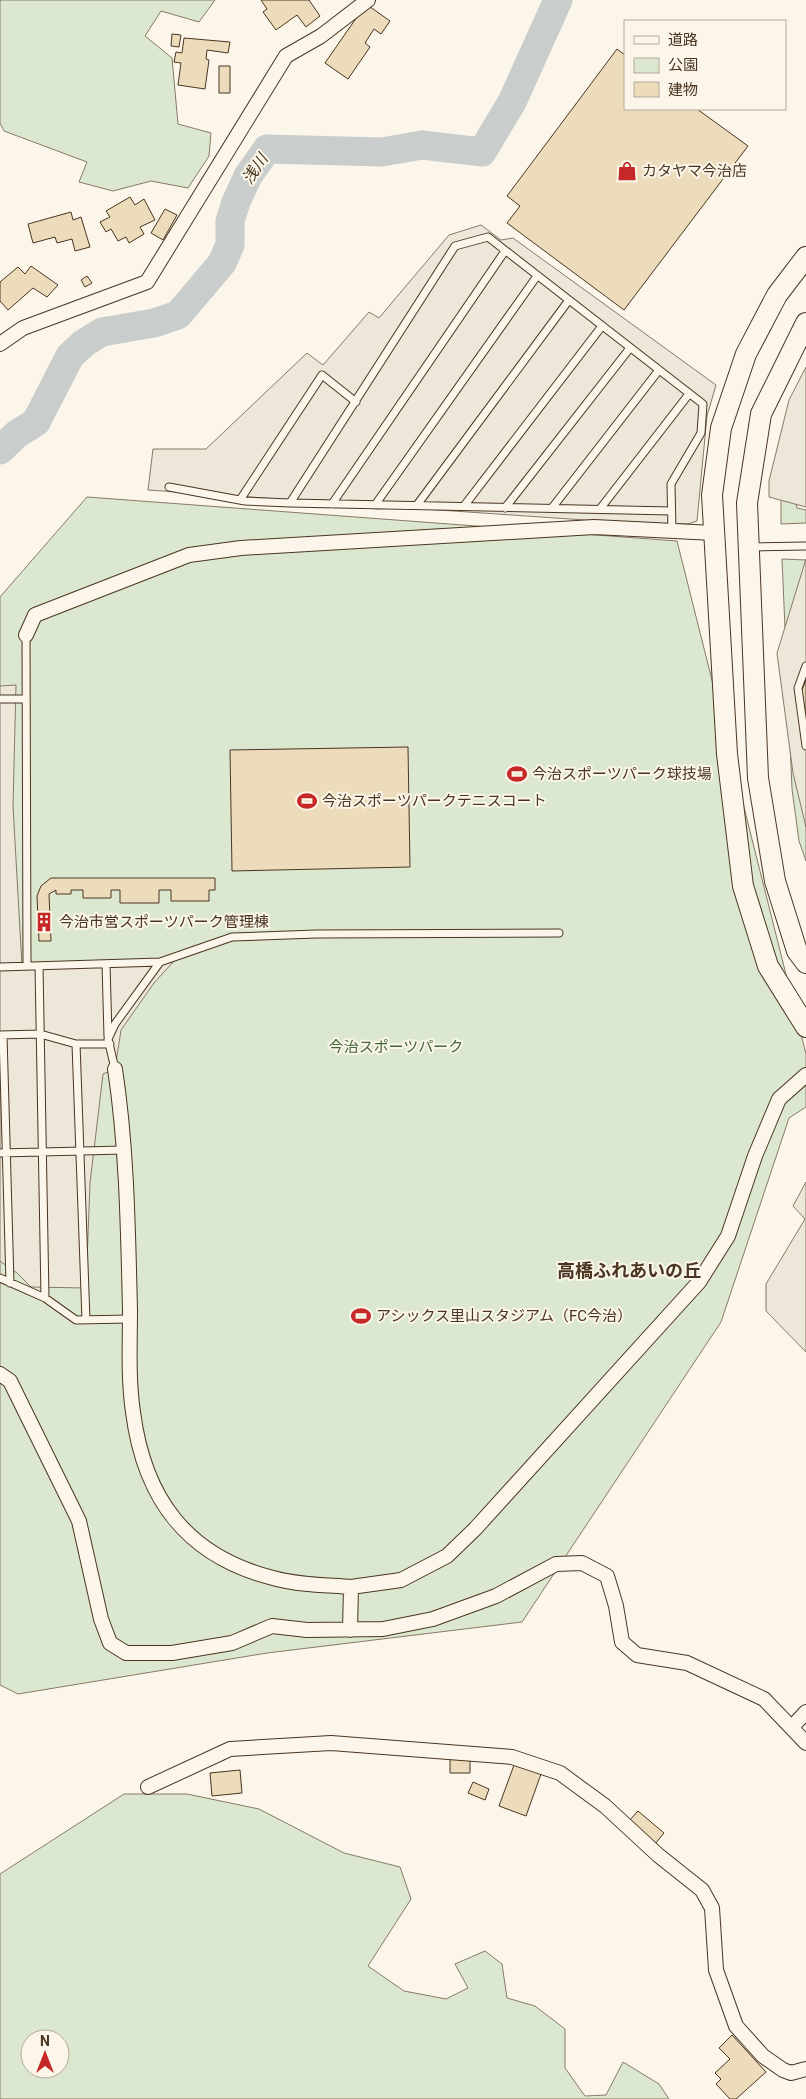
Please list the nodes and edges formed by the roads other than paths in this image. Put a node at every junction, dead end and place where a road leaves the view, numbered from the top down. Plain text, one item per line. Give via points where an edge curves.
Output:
1 (368, 0) edge
2 (505, 251) junction
3 (806, 257) edge
4 (537, 276) junction
5 (569, 300) junction
6 (806, 323) edge
7 (602, 326) junction
8 (0, 344) edge
9 (630, 348) junction
10 (658, 370) junction
11 (689, 394) junction
12 (356, 402) junction
13 (169, 488) dead end
14 (240, 500) junction
15 (290, 503) junction
16 (332, 504) junction
17 (375, 505) junction
18 (417, 505) junction
19 (464, 506) junction
20 (505, 508) junction
21 (552, 508) junction
22 (600, 509) junction
23 (671, 511) junction
24 (672, 531) junction
25 (714, 533) junction
26 (806, 546) edge
27 (749, 547) junction
28 (26, 635) joint
29 (806, 666) edge
30 (0, 699) edge
31 (26, 699) junction
32 (806, 746) edge
33 (559, 933) dead end
34 (160, 962) junction
35 (806, 963) edge
36 (106, 964) junction
37 (27, 966) junction
38 (39, 966) junction
39 (0, 967) edge
40 (806, 1027) edge
41 (40, 1034) junction
42 (1, 1035) edge
43 (109, 1041) junction
44 (76, 1044) junction
45 (115, 1069) joint
46 (806, 1075) edge
47 (123, 1150) junction
48 (42, 1152) junction
49 (80, 1152) junction
50 (3, 1153) edge
51 (0, 1278) edge
52 (10, 1283) junction
53 (45, 1298) junction
54 (130, 1319) junction
55 (86, 1320) junction
56 (0, 1374) edge
57 (351, 1587) junction
58 (350, 1630) junction
59 (806, 1712) edge
60 (792, 1727) junction
61 (806, 1743) edge
62 (148, 1787) dead end
63 (806, 2069) edge

1 - 8 street via 320,36 286,56 148,282 23,328
2 - 4 lane
2 - 12 lane via 488,238 455,246
2 - 16 lane
3 - 25 street via 777,295 746,354 736,382 721,428 712,495
4 - 5 lane
4 - 17 lane
5 - 7 lane
5 - 18 lane
6 - 27 street via 761,414 747,502
7 - 9 lane
7 - 19 lane
9 - 10 lane
9 - 20 lane
10 - 11 lane
10 - 21 lane
11 - 22 lane
11 - 23 lane via 703,404 701,433 671,484
12 - 14 lane via 322,375
12 - 15 lane
13 - 14 lane
14 - 15 lane
15 - 16 lane
16 - 17 lane
17 - 18 lane
18 - 19 lane
19 - 20 lane
20 - 21 lane
21 - 22 lane
22 - 23 lane
23 - 24 lane
24 - 25 street
24 - 28 street via 594,527 241,548 189,555 35,615
25 - 40 street via 727,754 743,886 768,966
26 - 27 lane
27 - 35 street via 758,778 776,881 797,951
28 - 31 lane
29 - 32 lane via 798,688
30 - 31 lane
31 - 37 lane
33 - 34 lane via 232,937
34 - 36 lane
34 - 43 lane via 115,1024
36 - 38 lane
36 - 43 lane
37 - 38 lane
37 - 39 lane
38 - 41 lane
41 - 42 lane
41 - 44 lane
41 - 48 lane
42 - 50 lane
43 - 44 lane
43 - 45 lane
44 - 49 lane
45 - 47 street
46 - 57 street via 779,1099 728,1236 699,1282 447,1556 401,1580
47 - 49 lane
47 - 54 street
48 - 49 lane
48 - 50 lane
48 - 53 lane
49 - 55 lane
50 - 52 lane
51 - 52 lane
52 - 53 lane
53 - 55 lane via 76,1320
54 - 55 lane
54 - 57 street via 131,1388 136,1432 151,1484 165,1510 207,1549 239,1566 300,1584
56 - 58 street via 10,1381 79,1521 100,1619 110,1643 126,1653 172,1653 232,1643 272,1626
57 - 58 street
58 - 60 street via 384,1629 433,1619 496,1596 556,1564 582,1563 607,1576 622,1642 637,1655 687,1663 727,1680 764,1699
59 - 60 street
60 - 61 street
62 - 63 street via 230,1749 322,1743 512,1757 560,1773 605,1806 702,1890 712,1908 716,1970 736,2026 763,2056 783,2070 791,2073

